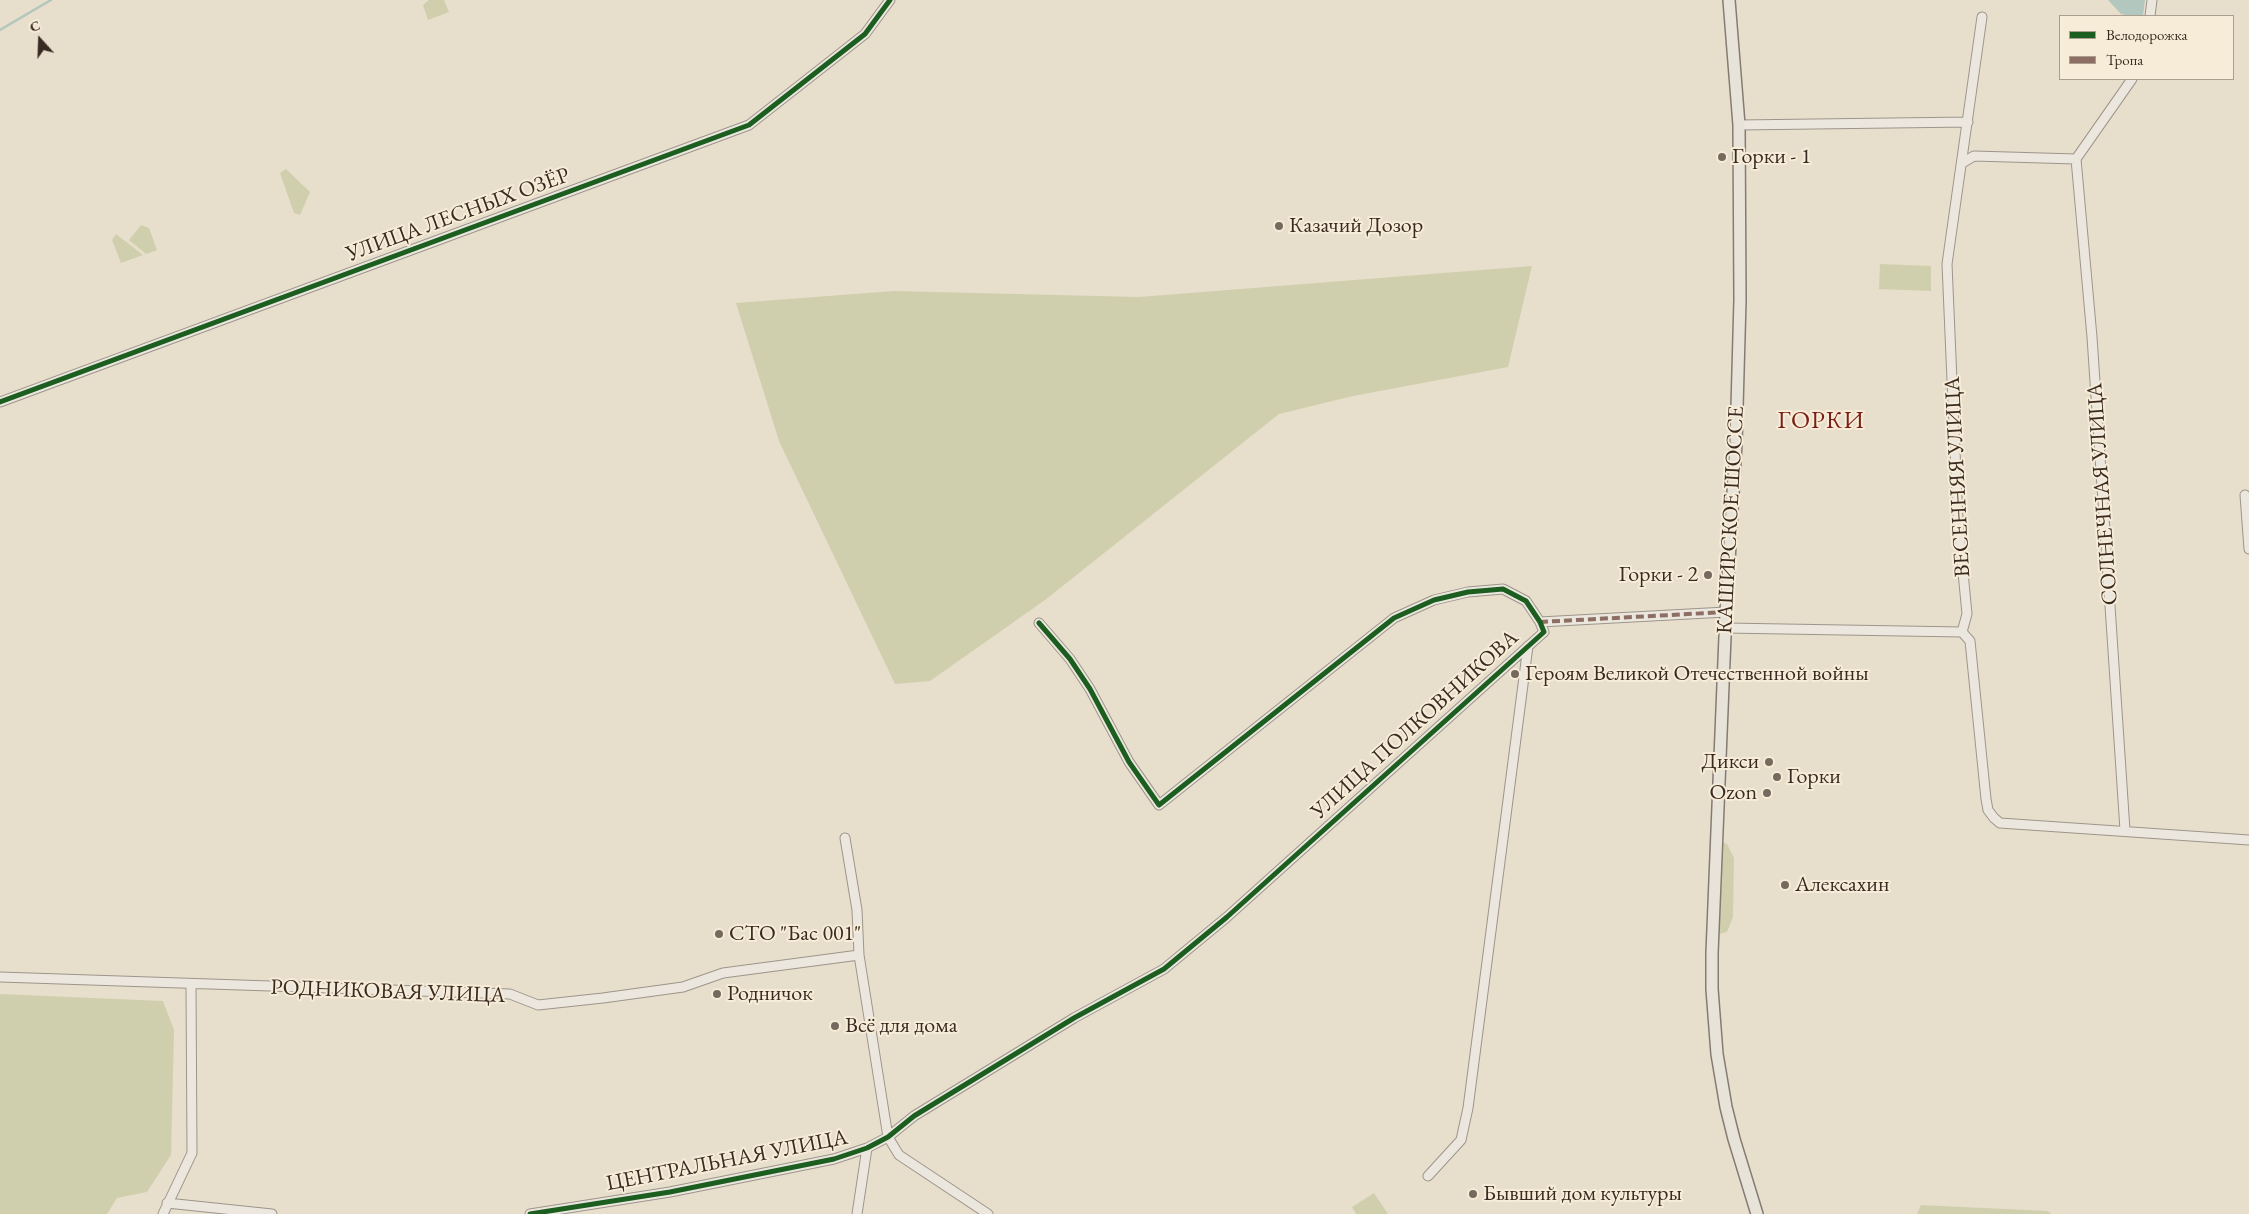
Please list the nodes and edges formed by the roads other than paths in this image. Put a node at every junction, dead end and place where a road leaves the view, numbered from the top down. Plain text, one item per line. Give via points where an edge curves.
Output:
1 (890, 0) edge
2 (1729, 0) edge
3 (2152, 0) edge
4 (2150, 15) edge
5 (1982, 17) dead end
6 (2131, 80) edge
7 (1968, 122) junction
8 (1739, 125) junction
9 (2076, 159) junction
10 (1962, 163) junction
11 (0, 402) edge
12 (2245, 494) dead end
13 (2249, 549) edge
14 (1726, 612) junction
15 (1540, 622) junction
16 (1038, 623) dead end
17 (1725, 628) junction
18 (1962, 632) junction
19 (1528, 646) junction
20 (2125, 830) junction
21 (845, 838) dead end
22 (2249, 840) edge
23 (1200, 939) joint
24 (859, 955) junction
25 (0, 977) edge
26 (191, 984) junction
27 (888, 1137) junction
28 (867, 1148) junction
29 (1428, 1176) dead end
30 (167, 1203) junction
31 (163, 1214) edge
32 (272, 1214) edge
33 (530, 1214) edge
34 (857, 1214) edge
35 (988, 1214) edge
36 (1757, 1214) edge

1 - 11 street, УЛИЦА ЛЕСНЫХ ОЗЁР via 865,34 749,126
2 - 8 main road, КАШИРСКОЕ ШОССЕ
3 - 4 street
5 - 7 street, ВЕСЕННЯЯ УЛИЦА
6 - 9 street
7 - 8 street
7 - 10 street, ВЕСЕННЯЯ УЛИЦА
8 - 14 main road, КАШИРСКОЕ ШОССЕ via 1740,310
9 - 10 street via 1974,156
9 - 20 street, СОЛНЕЧНАЯ УЛИЦА via 2092,337
10 - 18 street, ВЕСЕННЯЯ УЛИЦА via 1947,264 1958,520 1967,614
12 - 13 street
14 - 15 street
14 - 17 main road, КАШИРСКОЕ ШОССЕ
15 - 16 street, УЛИЦА ПОЛКОВНИКОВА via 1526,602 1503,589 1468,592 1434,600 1394,618 1160,805 1129,762 1070,659
15 - 19 street, УЛИЦА ПОЛКОВНИКОВА via 1544,632
17 - 18 street
17 - 36 main road, КАШИРСКОЕ ШОССЕ via 1712,1005 1716,1054 1726,1107
18 - 20 street via 1970,641 1988,810 2000,823
19 - 23 street, УЛИЦА ПОЛКОВНИКОВА
19 - 29 street via 1468,1108 1461,1140
20 - 22 street
21 - 24 street via 857,910
23 - 27 street, ЦЕНТРАЛЬНАЯ УЛИЦА via 1164,969 1074,1018 914,1116
24 - 26 street, РОДНИКОВАЯ УЛИЦА via 723,973 683,987 538,1005 510,994
24 - 27 street
25 - 26 street, РОДНИКОВАЯ УЛИЦА
26 - 30 street via 192,1153
27 - 28 street, ЦЕНТРАЛЬНАЯ УЛИЦА
27 - 35 street via 899,1155
28 - 33 street, ЦЕНТРАЛЬНАЯ УЛИЦА via 834,1158 670,1192
28 - 34 street
30 - 31 street
30 - 32 street

